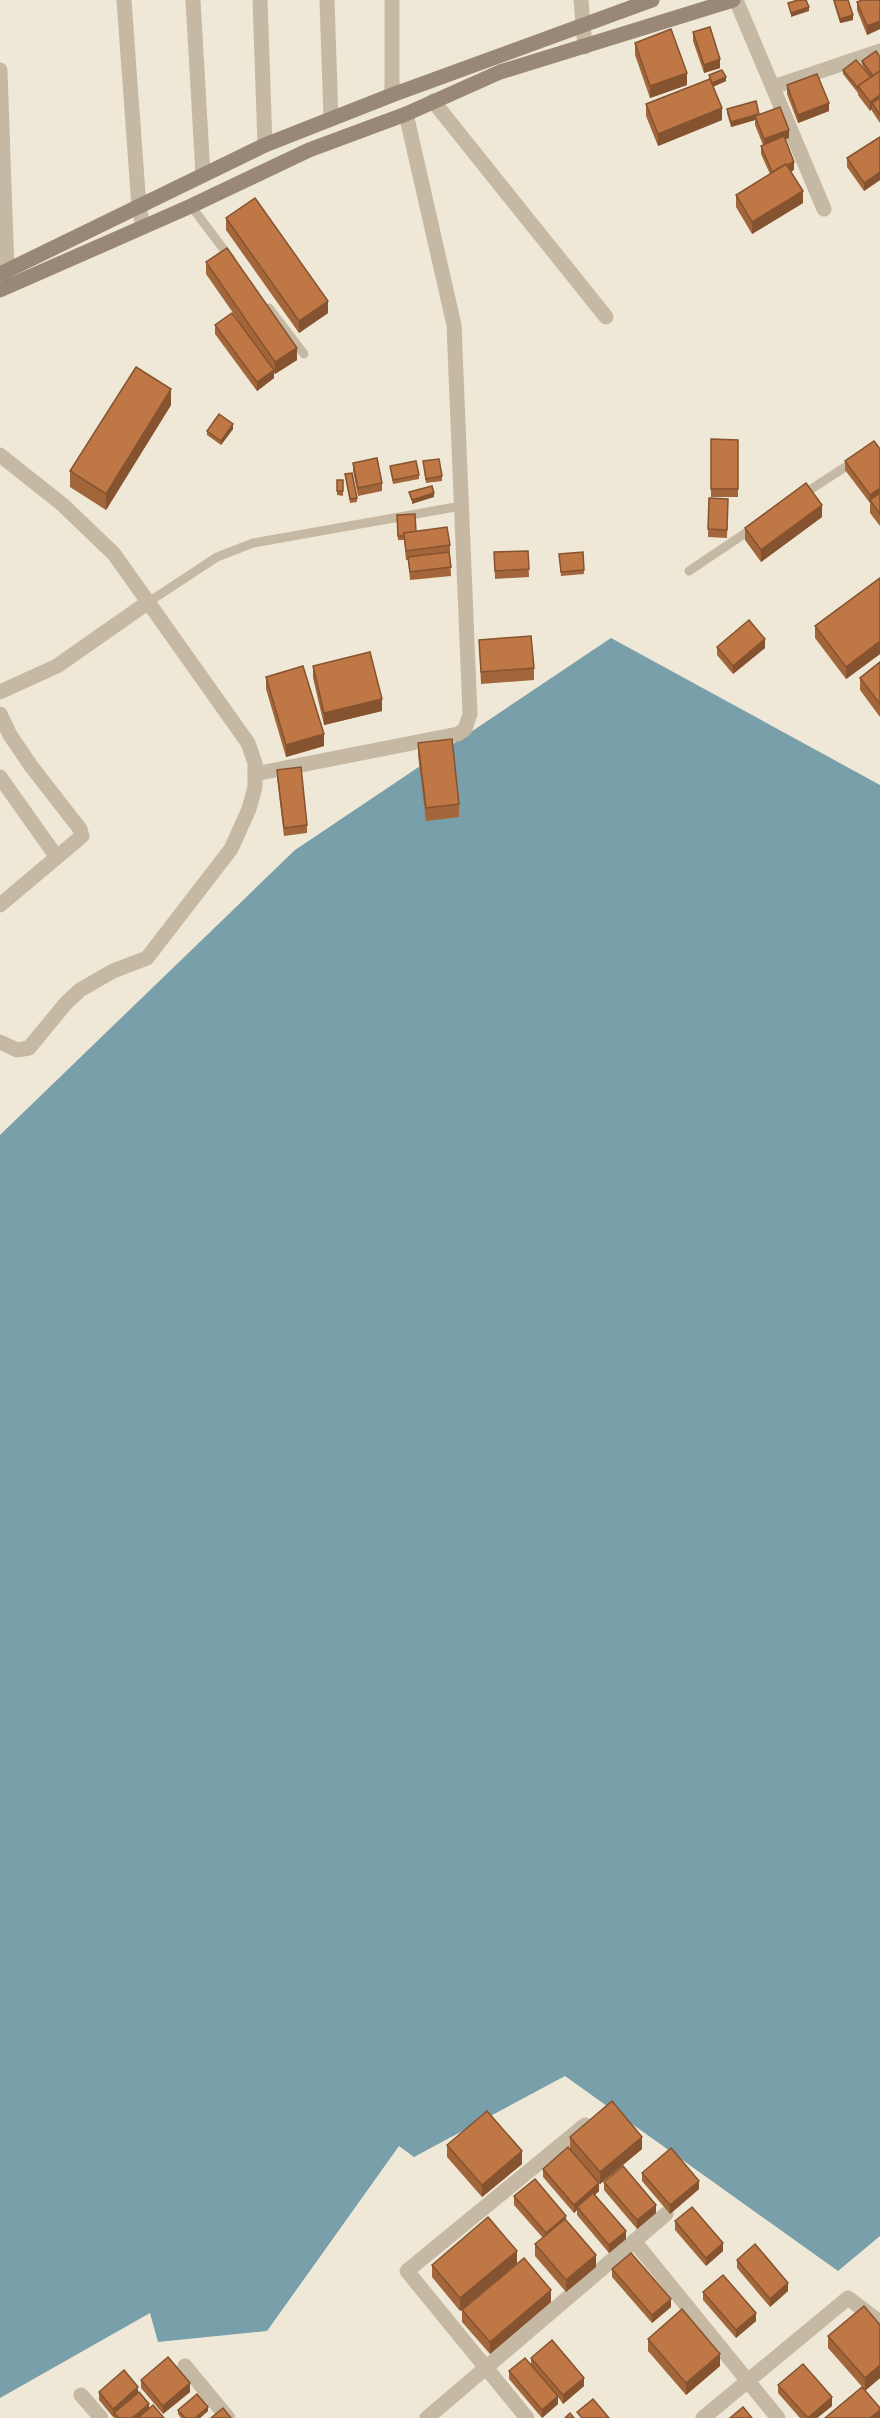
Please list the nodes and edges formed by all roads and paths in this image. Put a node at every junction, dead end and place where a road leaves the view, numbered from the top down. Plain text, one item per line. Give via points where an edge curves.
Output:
1 (124, 0) edge
2 (193, 0) edge
3 (260, 0) edge
4 (327, 0) edge
5 (392, 0) edge
6 (581, 0) edge
7 (652, 0) edge
8 (735, 0) edge
9 (583, 25) junction
10 (585, 46) junction
11 (880, 51) edge
12 (0, 70) edge
13 (772, 87) junction
14 (392, 95) junction
15 (433, 101) junction
16 (406, 114) junction
17 (331, 119) junction
18 (265, 145) junction
19 (202, 175) junction
20 (191, 206) junction
21 (139, 207) junction
22 (824, 209) dead end
23 (143, 227) junction
24 (239, 269) edge
25 (4, 273) edge
26 (0, 290) edge
27 (261, 297) edge
28 (606, 317) dead end
29 (304, 354) dead end
30 (0, 456) edge
31 (861, 456) edge
32 (794, 501) edge
33 (461, 506) junction
34 (766, 520) edge
35 (689, 571) dead end
36 (147, 603) junction
37 (0, 692) edge
38 (0, 714) edge
39 (255, 774) junction
40 (0, 777) edge
41 (56, 856) junction
42 (0, 905) edge
43 (0, 1042) edge
44 (590, 2121) edge
45 (666, 2214) edge
46 (634, 2241) junction
47 (880, 2322) edge
48 (185, 2366) dead end
49 (486, 2368) junction
50 (747, 2381) junction
51 (81, 2395) dead end
52 (101, 2418) edge
53 (228, 2418) edge
54 (427, 2418) edge
55 (527, 2418) edge
56 (703, 2418) edge
57 (778, 2418) edge

1 - 21 street
2 - 19 street
3 - 18 street
4 - 17 street
5 - 14 street
6 - 9 street
7 - 9 street
8 - 10 street
8 - 13 street
9 - 10 street
9 - 14 street
10 - 15 street via 500,72
11 - 13 street
12 - 25 street
13 - 22 street
14 - 17 street
15 - 16 street
15 - 28 street
16 - 20 street via 309,150
16 - 33 street via 454,325
17 - 18 street
18 - 19 street
19 - 21 street
20 - 23 street
20 - 24 lane
21 - 23 street
21 - 25 street
23 - 26 street
27 - 29 lane
30 - 36 street via 91,529 114,554
31 - 32 lane
33 - 36 lane via 253,543 217,557
33 - 39 street via 471,706 465,729 458,734
34 - 35 lane
36 - 37 street via 57,666
36 - 39 street via 248,743
38 - 41 street via 31,766 80,829 82,836
39 - 43 street via 249,809 231,849 147,958 80,990 29,1048 17,1050
40 - 41 street
41 - 42 street
44 - 49 street via 407,2271
45 - 46 street
46 - 49 street
46 - 50 street
47 - 50 street via 848,2298
48 - 53 street
49 - 54 street
49 - 55 street
50 - 56 street
50 - 57 street
51 - 52 street

